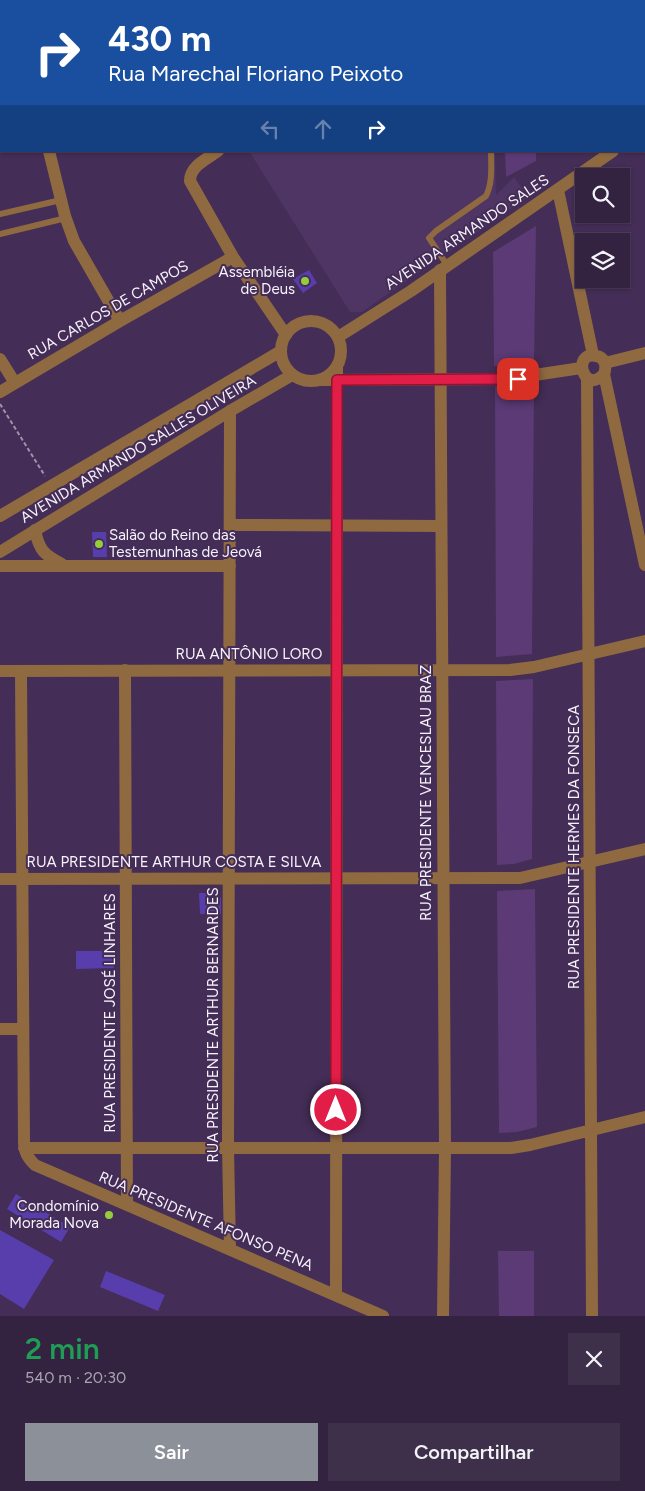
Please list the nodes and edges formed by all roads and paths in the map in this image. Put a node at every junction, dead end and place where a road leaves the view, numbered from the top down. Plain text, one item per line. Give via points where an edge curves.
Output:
1 (49, 152) edge
2 (217, 152) edge
3 (491, 152) edge
4 (612, 152) edge
5 (558, 190) junction
6 (61, 200) junction
7 (0, 214) edge
8 (66, 218) junction
9 (0, 234) edge
10 (233, 257) junction
11 (443, 268) junction
12 (120, 321) junction
13 (286, 335) junction
14 (338, 337) junction
15 (281, 351) junction
16 (645, 353) edge
17 (593, 355) junction
18 (0, 359) edge
19 (338, 365) junction
20 (604, 369) junction
21 (584, 373) junction
22 (292, 375) junction
23 (337, 380) junction
24 (364, 380) junction
25 (440, 380) junction
26 (317, 381) junction
27 (15, 383) junction
28 (0, 392) edge
29 (337, 402) junction
30 (0, 404) edge
31 (230, 411) junction
32 (51, 486) junction
33 (0, 516) edge
34 (230, 525) junction
35 (337, 526) junction
36 (441, 526) junction
37 (35, 530) junction
38 (0, 552) edge
39 (645, 564) edge
40 (0, 566) edge
41 (64, 566) junction
42 (230, 566) junction
43 (645, 642) edge
44 (589, 654) junction
45 (0, 670) edge
46 (21, 670) junction
47 (125, 670) junction
48 (230, 670) junction
49 (337, 670) junction
50 (442, 670) junction
51 (645, 849) edge
52 (590, 861) junction
53 (229, 878) junction
54 (337, 878) junction
55 (443, 878) junction
56 (0, 879) edge
57 (22, 879) junction
58 (126, 879) junction
59 (0, 1029) edge
60 (22, 1029) junction
61 (645, 1117) edge
62 (591, 1129) junction
63 (24, 1148) junction
64 (127, 1148) junction
65 (228, 1148) junction
66 (336, 1148) junction
67 (445, 1148) junction
68 (127, 1204) junction
69 (230, 1249) junction
70 (336, 1294) junction
71 (383, 1316) edge
72 (443, 1316) edge
73 (592, 1316) edge

1 - 6 street
2 - 10 street via 193,169 190,181
3 - 11 lane via 491,181 486,196 429,238
4 - 5 street, AVENIDA ARMANDO SALES
5 - 11 street, AVENIDA ARMANDO SALES
5 - 17 street
6 - 7 lane
6 - 8 street
8 - 9 lane
8 - 12 street via 74,241
10 - 12 street, RUA CARLOS DE CAMPOS
10 - 13 street
11 - 14 street, AVENIDA ARMANDO SALES
11 - 25 street, RUA PRESIDENTE VENCESLAU BRAZ
12 - 27 street, RUA CARLOS DE CAMPOS
13 - 14 street via 294,326 311,320 328,326
13 - 15 street
14 - 19 street via 342,350
15 - 22 street via 282,360
15 - 32 street, AVENIDA ARMANDO SALLES OLIVEIRA
16 - 20 street
17 - 20 street via 600,357
17 - 21 street via 584,361
18 - 27 street
19 - 23 street
19 - 24 street
19 - 26 street via 330,375
20 - 21 street via 601,377 594,380
20 - 39 street
21 - 25 street via 508,380
21 - 44 street, RUA PRESIDENTE HERMES DA FONSECA
22 - 26 street via 306,381
22 - 31 street, AVENIDA ARMANDO SALLES OLIVEIRA
23 - 24 street
23 - 26 street
23 - 29 street
24 - 25 street
25 - 36 street, RUA PRESIDENTE VENCESLAU BRAZ
26 - 29 street via 331,391
27 - 28 street, RUA CARLOS DE CAMPOS
29 - 35 street
30 - 32 path
31 - 34 street, RUA PRESIDENTE ARTHUR BERNARDES
31 - 37 street, AVENIDA ARMANDO SALLES OLIVEIRA
32 - 33 street, AVENIDA ARMANDO SALLES OLIVEIRA
34 - 35 street
34 - 42 street, RUA PRESIDENTE ARTHUR BERNARDES
35 - 36 street
35 - 49 street
36 - 50 street, RUA PRESIDENTE VENCESLAU BRAZ
37 - 38 street, AVENIDA ARMANDO SALLES OLIVEIRA
37 - 41 street via 42,552
40 - 41 street
41 - 42 street
42 - 48 street, RUA PRESIDENTE ARTHUR BERNARDES
43 - 44 street, RUA ANTÔNIO LORO
44 - 50 street, RUA ANTÔNIO LORO via 523,669
44 - 52 street, RUA PRESIDENTE HERMES DA FONSECA
45 - 46 street, RUA ANTÔNIO LORO
46 - 47 street, RUA ANTÔNIO LORO
46 - 57 street
47 - 48 street, RUA ANTÔNIO LORO
47 - 58 street, RUA PRESIDENTE JOSÉ LINHARES
48 - 49 street, RUA ANTÔNIO LORO
48 - 53 street, RUA PRESIDENTE ARTHUR BERNARDES
49 - 50 street, RUA ANTÔNIO LORO
49 - 54 street
50 - 55 street, RUA PRESIDENTE VENCESLAU BRAZ
51 - 52 street, RUA PRESIDENTE ARTHUR COSTA E SILVA
52 - 55 street, RUA PRESIDENTE ARTHUR COSTA E SILVA via 520,878
52 - 62 street, RUA PRESIDENTE HERMES DA FONSECA
53 - 54 street, RUA PRESIDENTE ARTHUR COSTA E SILVA
53 - 58 street, RUA PRESIDENTE ARTHUR COSTA E SILVA
53 - 65 street, RUA PRESIDENTE ARTHUR BERNARDES
54 - 55 street, RUA PRESIDENTE ARTHUR COSTA E SILVA
54 - 66 street
55 - 67 street, RUA PRESIDENTE VENCESLAU BRAZ
56 - 57 street, RUA PRESIDENTE ARTHUR COSTA E SILVA
57 - 58 street, RUA PRESIDENTE ARTHUR COSTA E SILVA
57 - 60 street
58 - 64 street, RUA PRESIDENTE JOSÉ LINHARES
59 - 60 street
60 - 63 street
61 - 62 street
62 - 67 street via 519,1147
62 - 73 street, RUA PRESIDENTE HERMES DA FONSECA
63 - 64 street
63 - 68 street, RUA PRESIDENTE AFONSO PENA via 35,1165
64 - 65 street
64 - 68 street, RUA PRESIDENTE JOSÉ LINHARES
65 - 66 street
65 - 69 street, RUA PRESIDENTE ARTHUR BERNARDES
66 - 67 street
66 - 70 street
67 - 72 street, RUA PRESIDENTE VENCESLAU BRAZ
68 - 69 street, RUA PRESIDENTE AFONSO PENA
69 - 70 street, RUA PRESIDENTE AFONSO PENA
70 - 71 street, RUA PRESIDENTE AFONSO PENA

